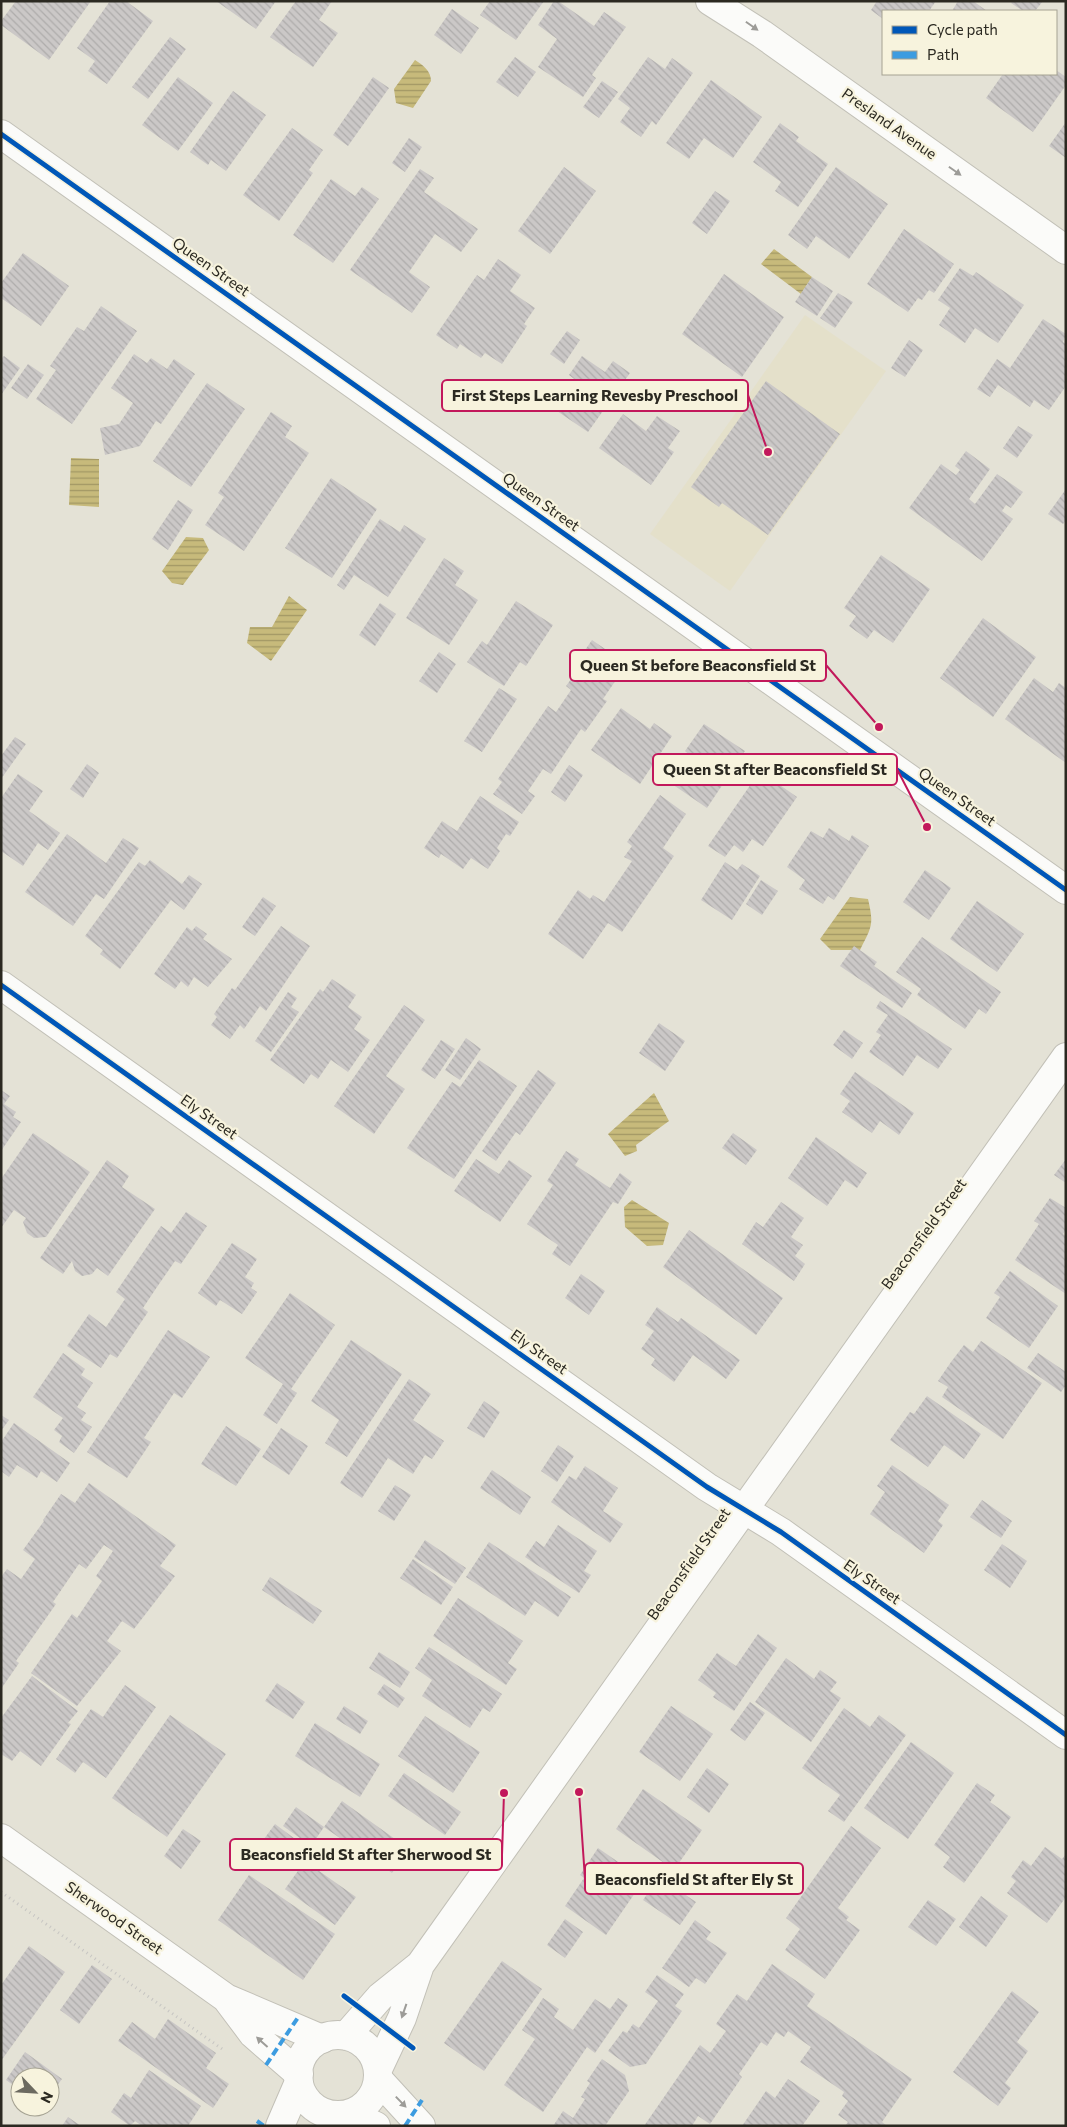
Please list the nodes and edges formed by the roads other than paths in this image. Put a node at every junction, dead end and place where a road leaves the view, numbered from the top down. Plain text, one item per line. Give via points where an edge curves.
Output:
1 (710, 1) edge
2 (1, 134) edge
3 (1066, 250) edge
4 (1066, 890) edge
5 (1, 985) edge
6 (1066, 1057) edge
7 (744, 1508) junction
8 (1066, 1735) edge
9 (1, 1838) edge
10 (420, 1965) junction
11 (226, 1998) junction
12 (334, 2037) junction
13 (378, 2074) junction
14 (299, 2078) junction
15 (340, 2118) edge
16 (280, 2126) edge
17 (376, 2126) edge
18 (421, 2126) edge

1 -> 3 street, Presland Avenue via 762,34
2 - 4 street, Queen Street
5 - 7 street, Ely Street via 707,1487
6 - 7 street, Beaconsfield Street
7 - 8 street, Ely Street
7 - 10 street, Beaconsfield Street
9 - 11 street, Sherwood Street
10 - 12 street, Beaconsfield Street
10 -> 13 street, Beaconsfield Street
11 - 12 street, Sherwood Street
14 -> 11 street, Sherwood Street via 253,2034
12 - 13 street via 358,2040 375,2058
12 - 14 street via 305,2053
13 - 15 street via 370,2100 360,2109
13 -> 18 street
14 - 15 street via 309,2102
14 - 16 street
15 - 17 street

